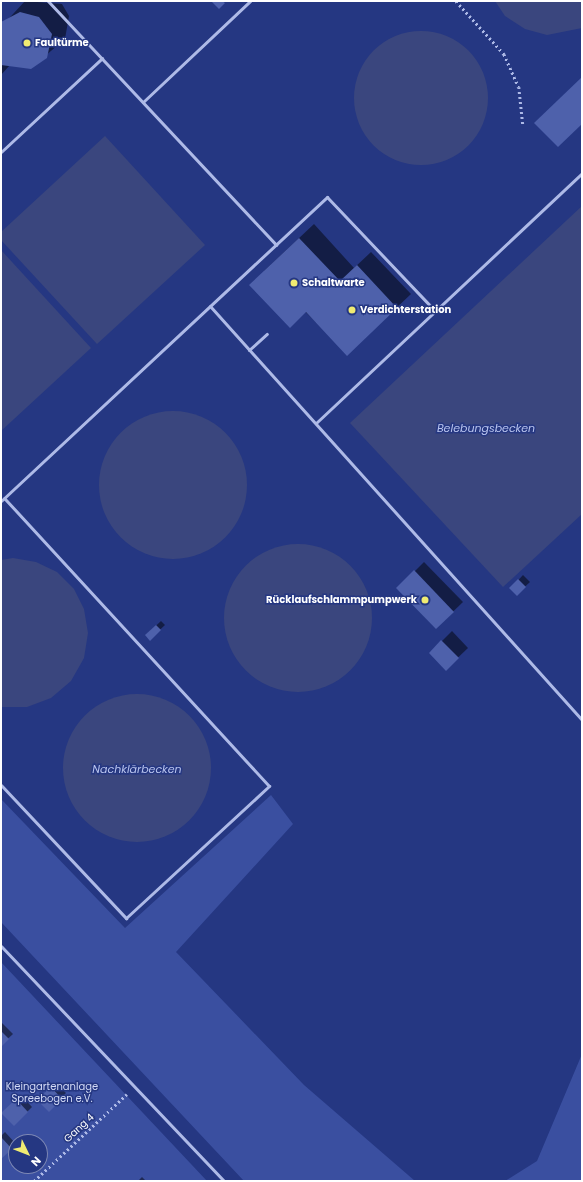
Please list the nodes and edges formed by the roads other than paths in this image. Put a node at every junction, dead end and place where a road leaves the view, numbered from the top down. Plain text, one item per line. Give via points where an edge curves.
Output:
1 (48, 1) edge
2 (250, 1) edge
3 (102, 58) junction
4 (143, 102) junction
5 (1, 152) edge
6 (582, 173) edge
7 (276, 245) junction
8 (210, 306) junction
9 (436, 312) junction
10 (267, 334) dead end
11 (250, 350) junction
12 (316, 424) junction
13 (2, 500) edge
14 (582, 720) edge
15 (1, 785) edge
16 (1, 946) edge
17 (224, 1181) edge

1 - 3 lane
2 - 4 lane
3 - 4 lane
3 - 5 lane
4 - 7 lane
6 - 9 lane
7 - 8 lane
7 - 9 lane via 327,197
8 - 11 lane
8 - 13 lane
9 - 12 lane
10 - 11 lane
11 - 12 lane
12 - 14 lane
13 - 15 lane via 269,786 126,918
16 - 17 lane

